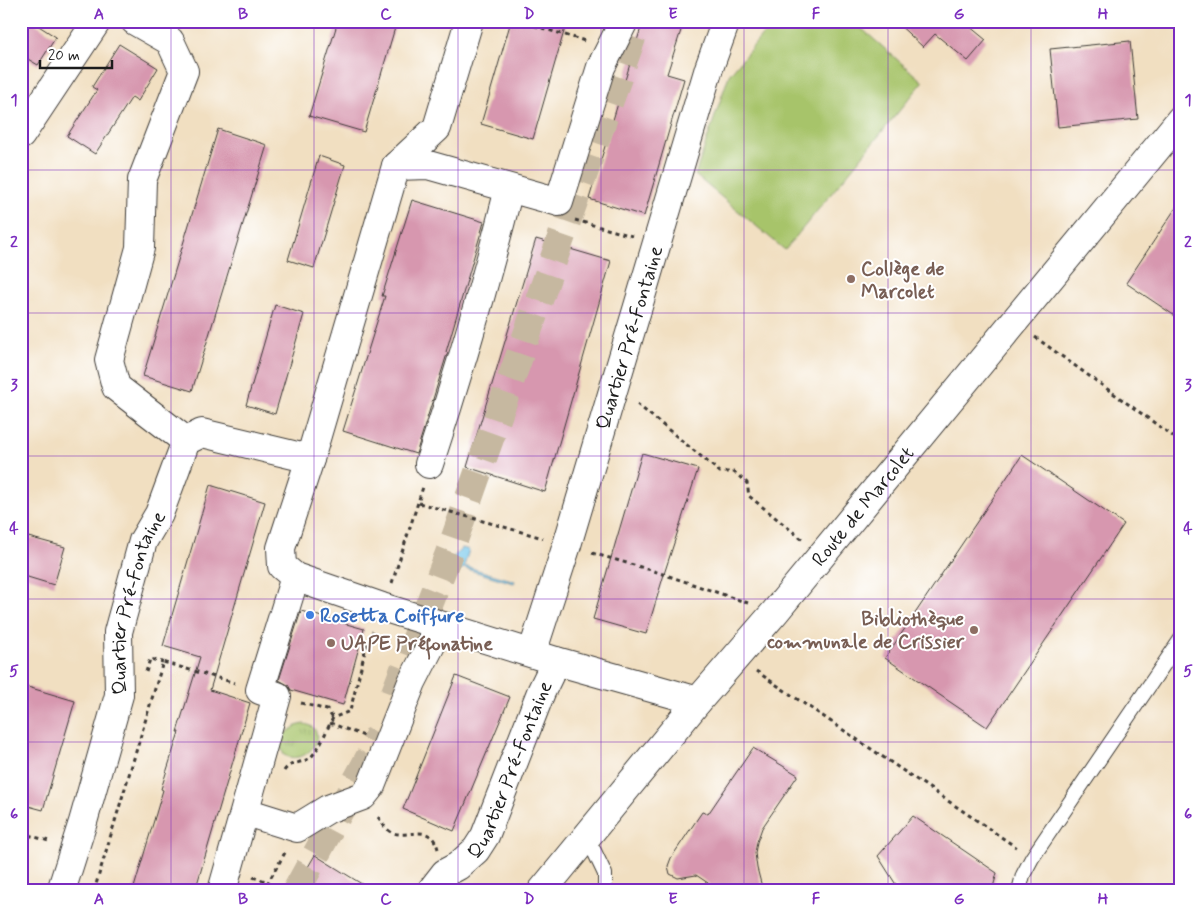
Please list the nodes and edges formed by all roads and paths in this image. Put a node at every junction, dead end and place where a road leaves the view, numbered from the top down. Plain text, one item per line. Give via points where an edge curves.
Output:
1 (97, 21) edge
2 (135, 21) edge
3 (470, 21) edge
4 (518, 21) edge
5 (624, 21) edge
6 (726, 21) edge
7 (610, 48) junction
8 (1181, 119) edge
9 (21, 135) edge
10 (396, 166) junction
11 (509, 189) junction
12 (586, 223) dead end
13 (631, 244) dead end
14 (1033, 336) dead end
15 (614, 386) junction
16 (186, 441) junction
17 (1181, 442) edge
18 (310, 460) junction
19 (429, 464) joint
20 (419, 503) junction
21 (567, 545) junction
22 (821, 555) junction
23 (295, 577) junction
24 (382, 607) junction
25 (775, 612) junction
26 (434, 623) junction
27 (1181, 638) edge
28 (544, 657) junction
29 (150, 659) dead end
30 (163, 662) junction
31 (755, 671) dead end
32 (269, 693) junction
33 (698, 701) junction
34 (333, 718) junction
35 (330, 723) junction
36 (387, 746) junction
37 (278, 778) dead end
38 (246, 812) junction
39 (297, 828) junction
40 (385, 828) dead end
41 (583, 841) junction
42 (437, 843) dead end
43 (1032, 858) junction
44 (60, 891) edge
45 (94, 891) edge
46 (222, 891) edge
47 (263, 891) edge
48 (430, 891) edge
49 (542, 891) edge
50 (605, 891) edge
51 (1019, 891) edge

1 - 9 street
2 - 16 street via 170,41 184,71 142,180 140,248 109,360 116,387
3 - 10 street via 437,128
4 - 7 path
5 - 7 street
6 - 15 street, Quartier Pré-Fontaine
7 - 11 street via 600,67 559,202
8 - 22 street, Route de Marcolet
10 - 11 street via 428,165
10 - 18 street
11 - 19 street
12 - 13 path via 633,237
14 - 17 path
15 - 21 street, Quartier Pré-Fontaine
15 - 22 path via 720,472 734,472 747,482 749,496
16 - 18 street via 202,433
16 - 44 street, Quartier Pré-Fontaine via 159,514 143,541 118,632 119,695
18 - 23 street via 281,548 282,566
19 - 20 path
20 - 21 path
20 - 24 path
21 - 25 path
21 - 28 street, Quartier Pré-Fontaine
22 - 25 street, Route de Marcolet
23 - 24 street, Quartier Pré-Fontaine
23 - 32 street
24 - 26 street, Quartier Pré-Fontaine
24 - 34 path via 365,651 350,711
25 - 33 street, Route de Marcolet
26 - 28 street, Quartier Pré-Fontaine
26 - 36 street via 434,639 412,682
27 - 43 lane
28 - 33 street, Quartier Pré-Fontaine
28 - 48 street, Quartier Pré-Fontaine via 542,692 485,836 476,850 458,866 445,872
29 - 30 path
30 - 32 path
30 - 45 path
31 - 43 path
32 - 34 path via 327,710
32 - 38 street
33 - 41 street, Route de Marcolet
34 - 35 path
35 - 36 path
35 - 37 path via 310,759 288,765
36 - 39 street via 371,786 363,796 328,809
38 - 39 street
38 - 46 street
39 - 47 path
40 - 42 path via 395,833 424,833
41 - 49 street, Route de Marcolet
41 - 50 lane via 594,851 605,874
43 - 51 lane via 1023,874

